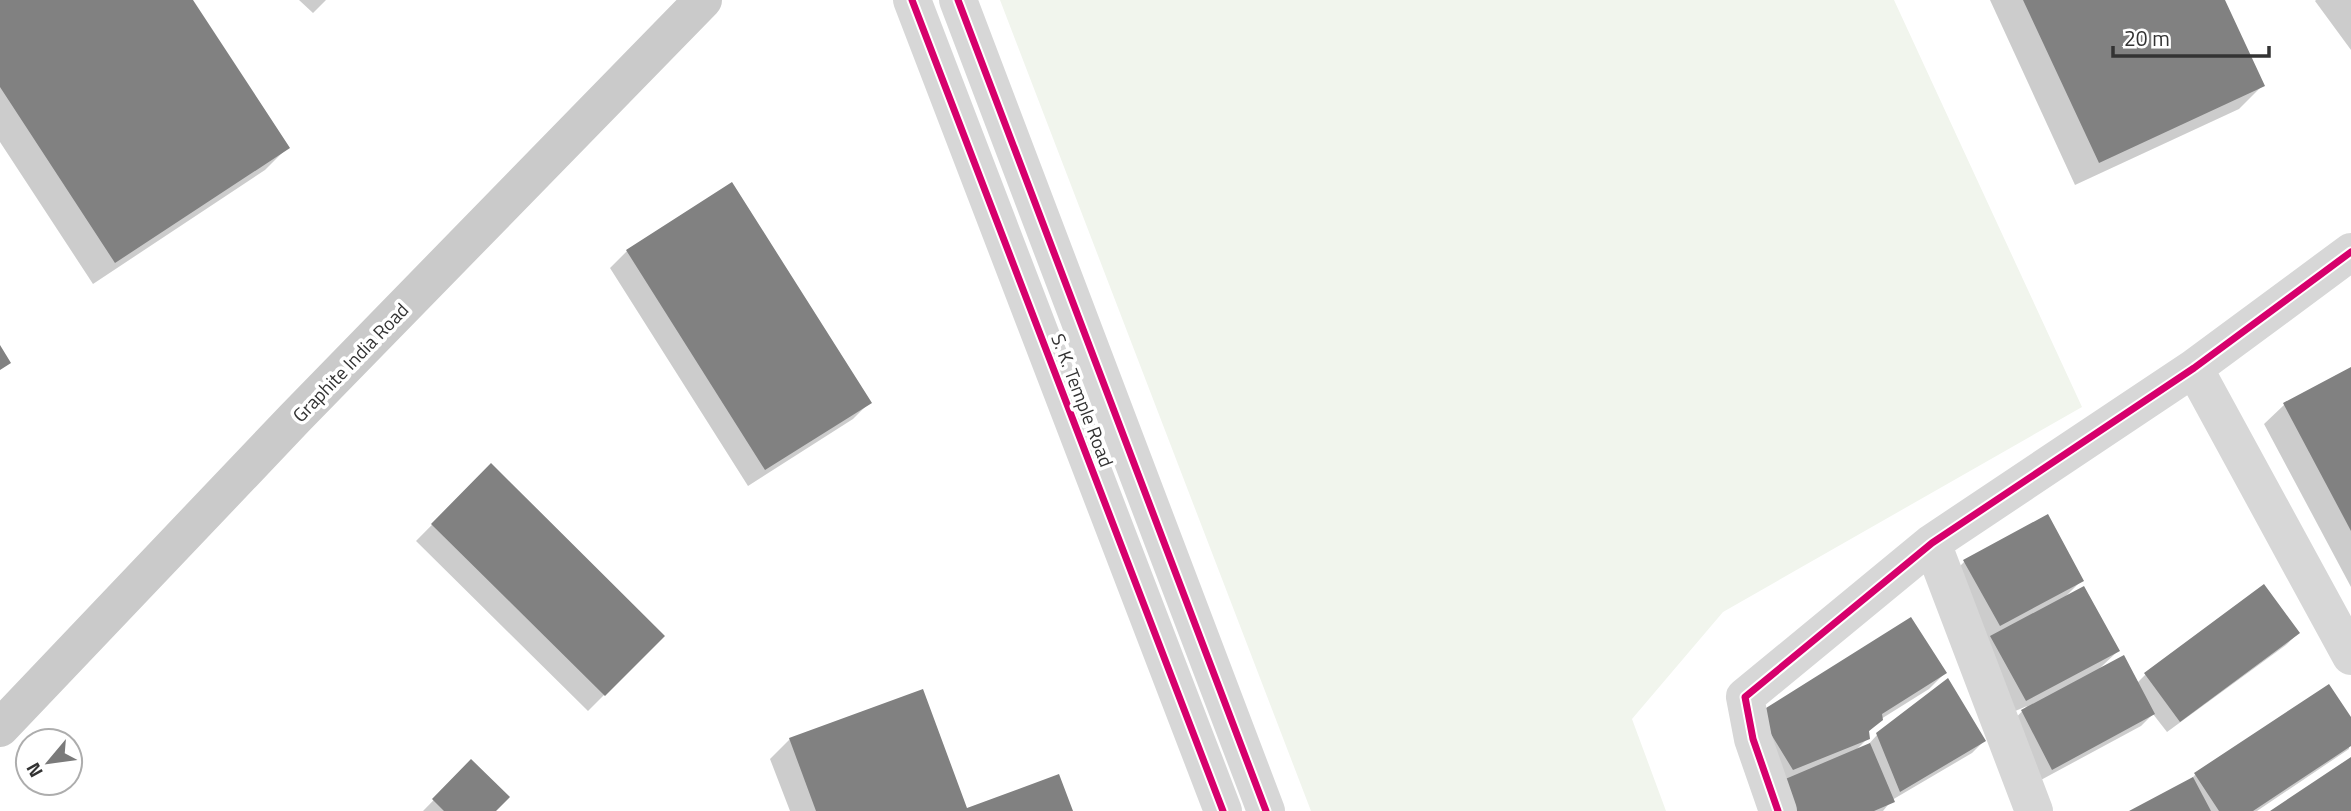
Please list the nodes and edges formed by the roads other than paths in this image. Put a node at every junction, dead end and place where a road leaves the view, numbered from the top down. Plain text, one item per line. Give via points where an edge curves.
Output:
1 (704, 0) edge
2 (912, 0) edge
3 (958, 0) edge
4 (2351, 252) edge
5 (2194, 368) junction
6 (1932, 543) junction
7 (2351, 656) edge
8 (0, 728) edge
9 (1223, 811) edge
10 (1266, 811) edge
11 (1778, 811) edge
12 (2034, 811) edge

1 - 8 main road, Graphite India Road
2 - 9 street, S. K. Temple Road
3 - 10 street, S. K. Temple Road
4 - 5 street
5 - 6 street
5 - 7 street
6 - 11 street via 1745,697 1753,739
6 - 12 street

